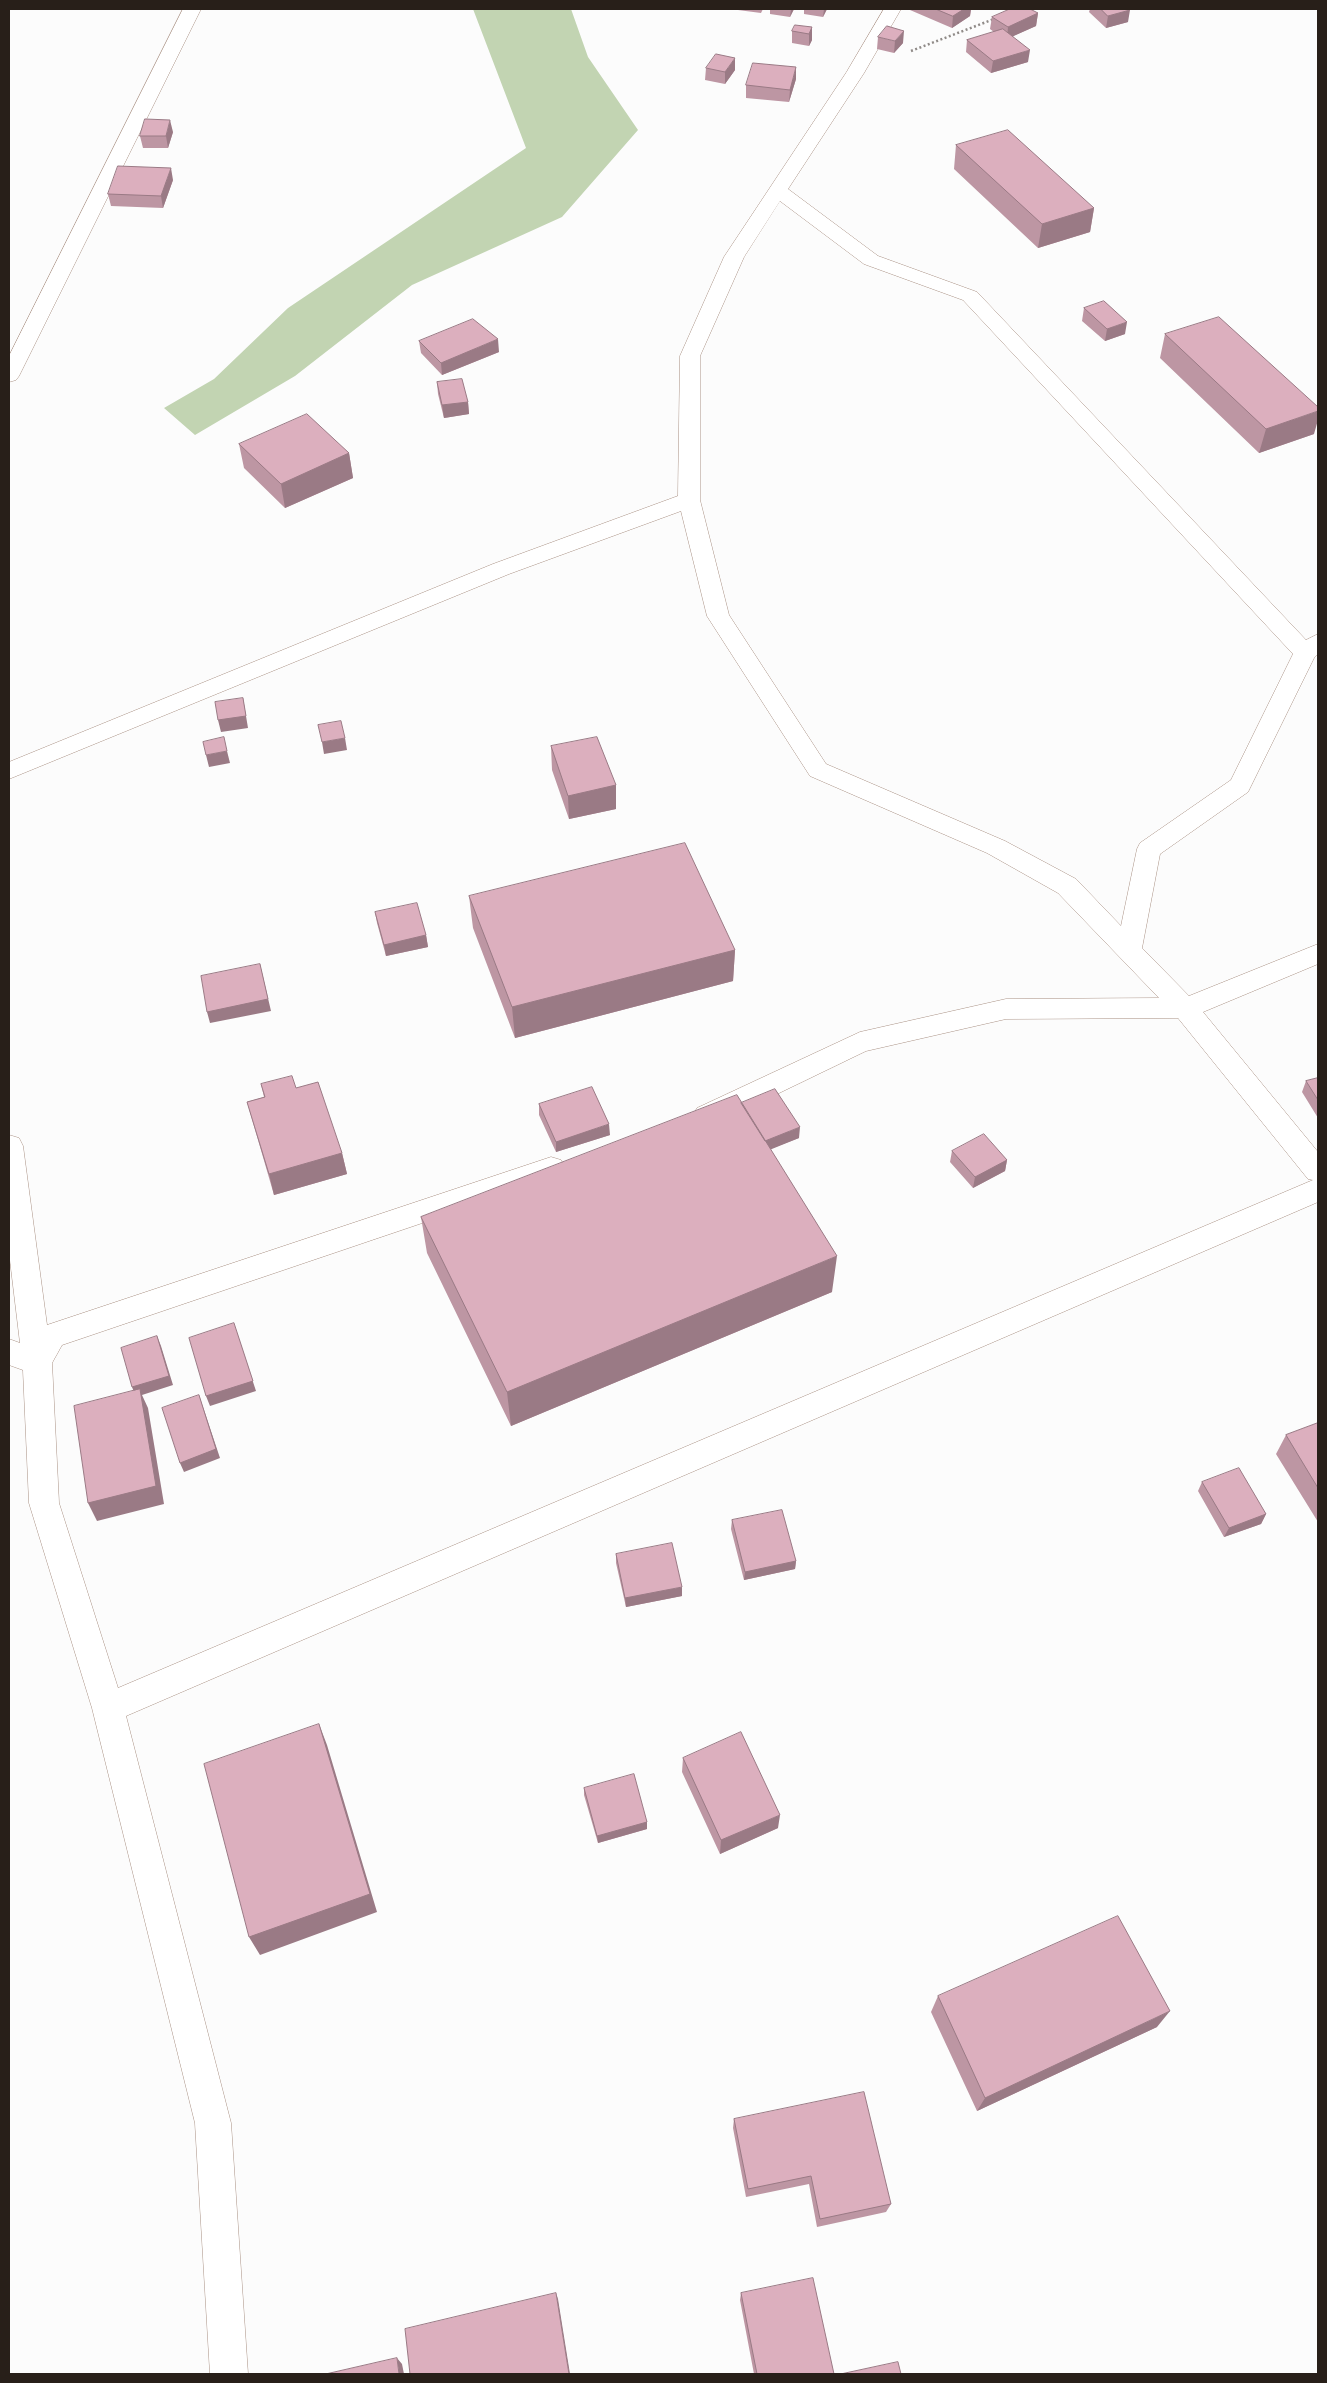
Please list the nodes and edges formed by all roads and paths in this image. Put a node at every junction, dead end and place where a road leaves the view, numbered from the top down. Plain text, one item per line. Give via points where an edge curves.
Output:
1 (192, 9) edge
2 (892, 9) edge
3 (1001, 16) edge
4 (855, 73) junction
5 (778, 190) junction
6 (9, 376) edge
7 (689, 500) junction
8 (1312, 648) edge
9 (9, 771) edge
10 (1129, 950) junction
11 (1318, 954) edge
12 (1185, 1008) junction
13 (686, 1123) edge
14 (9, 1146) edge
15 (572, 1161) edge
16 (1318, 1171) edge
17 (1318, 1190) edge
18 (23, 1357) edge
19 (108, 1708) junction
20 (229, 2374) edge

1 - 6 street
2 - 4 street
3 - 4 path
4 - 5 street
5 - 7 street via 734,257 690,356
5 - 8 street via 871,260 970,296
7 - 9 street via 501,569
7 - 10 street via 718,616 818,770 996,847 1067,886
8 - 10 street via 1240,786 1149,849
10 - 12 street
11 - 12 street
12 - 13 street via 1006,1009 860,1042 714,1114
12 - 16 street
14 - 18 street
15 - 18 street via 52,1336
17 - 19 street
18 - 19 street via 44,1503
19 - 20 street via 213,2123

